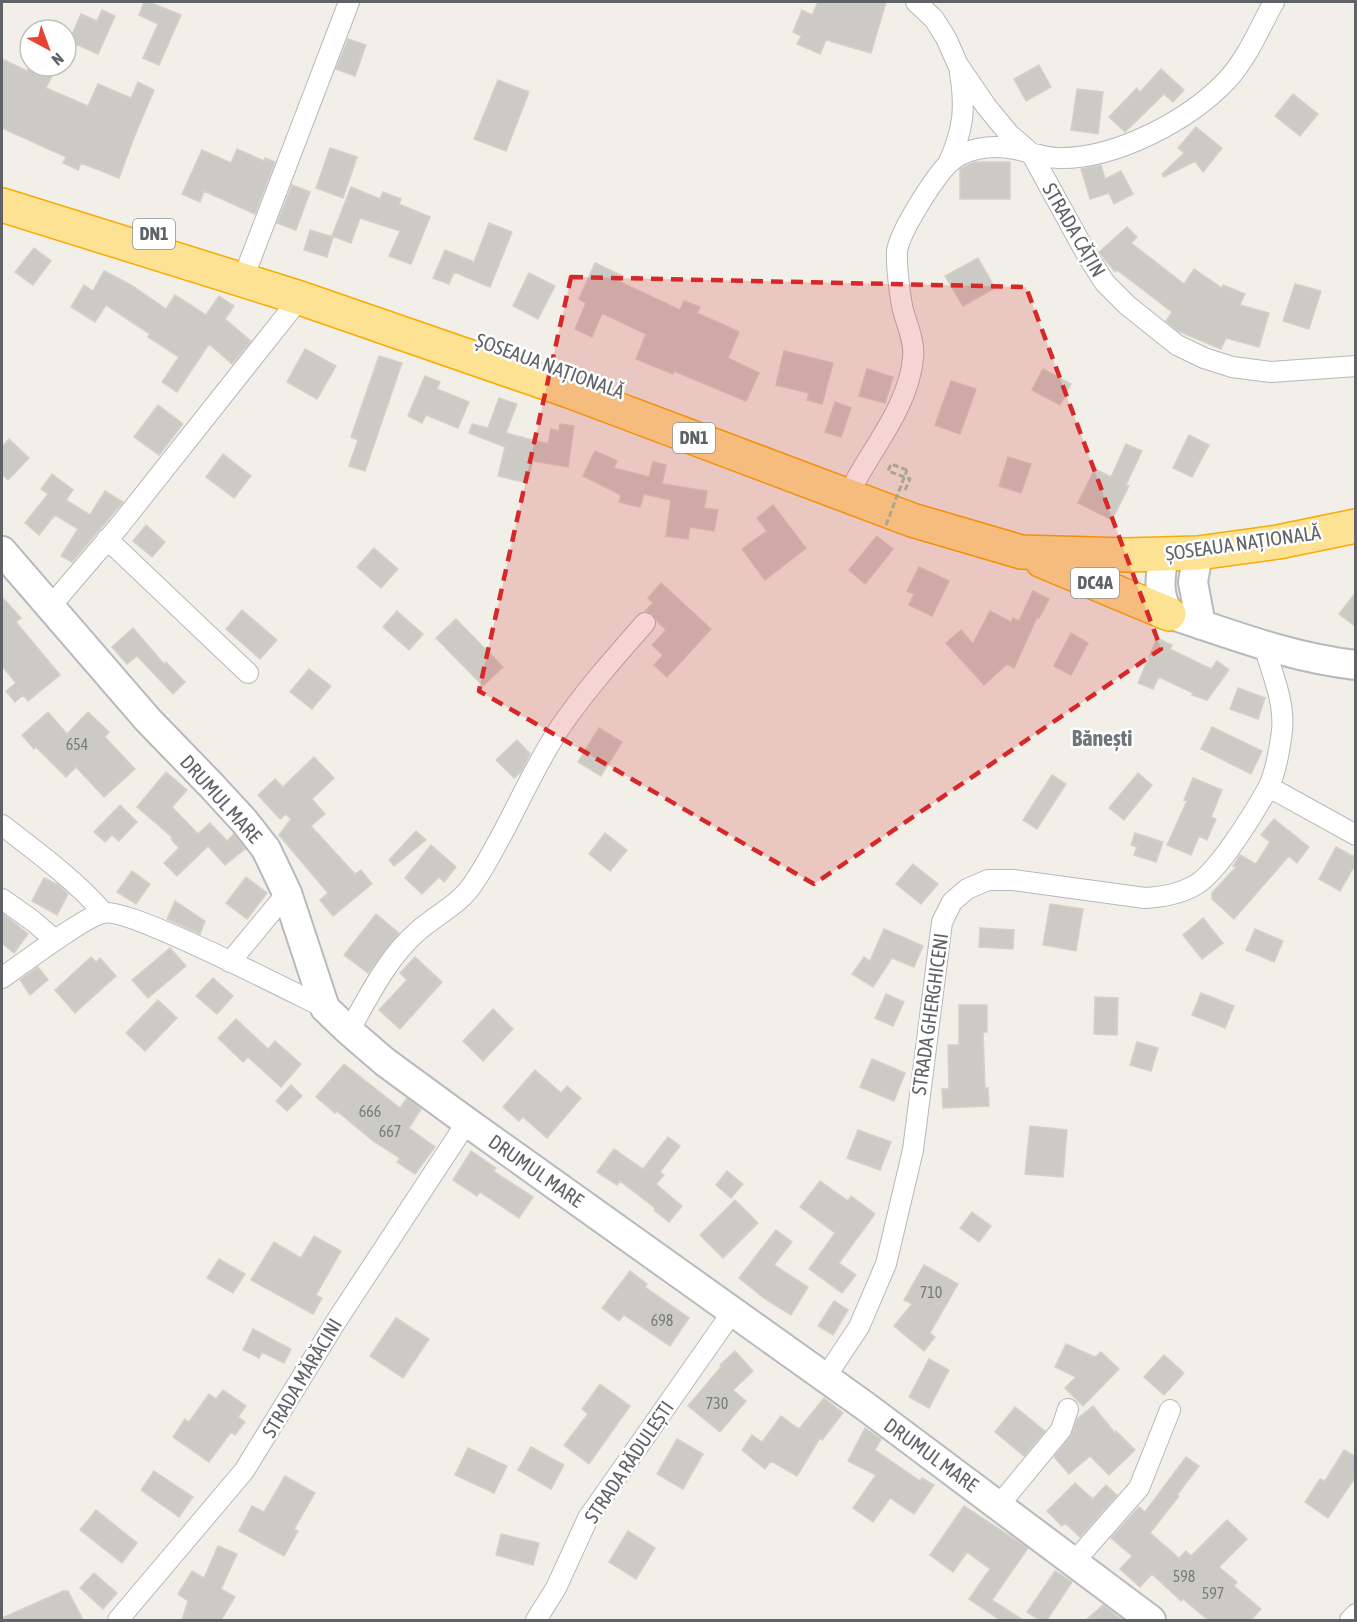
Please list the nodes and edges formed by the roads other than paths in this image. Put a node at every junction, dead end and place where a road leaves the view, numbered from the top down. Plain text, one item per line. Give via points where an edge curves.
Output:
1 (349, 2) edge
2 (916, 2) edge
3 (1274, 2) edge
4 (958, 65) junction
5 (1031, 153) junction
6 (948, 164) junction
7 (2, 187) edge
8 (2, 205) edge
9 (249, 263) junction
10 (300, 298) junction
11 (1356, 366) edge
12 (856, 480) junction
13 (1356, 526) edge
14 (107, 539) junction
15 (2, 551) edge
16 (1021, 552) junction
17 (1198, 553) junction
18 (1094, 554) junction
19 (1164, 555) junction
20 (50, 607) junction
21 (1169, 614) junction
22 (645, 623) dead end
23 (1202, 625) junction
24 (1264, 646) junction
25 (1356, 665) edge
26 (249, 673) dead end
27 (1269, 787) junction
28 (2, 825) edge
29 (1356, 835) edge
30 (287, 893) junction
31 (2, 899) edge
32 (104, 913) junction
33 (55, 940) junction
34 (230, 962) junction
35 (2, 978) edge
36 (325, 1008) junction
37 (349, 1031) junction
38 (467, 1122) junction
39 (734, 1311) junction
40 (825, 1378) junction
41 (1068, 1409) dead end
42 (1170, 1410) dead end
43 (999, 1505) junction
44 (1074, 1562) junction
45 (1356, 1614) edge
46 (118, 1620) edge
47 (536, 1620) edge
48 (1151, 1620) edge
49 (1350, 1620) edge

1 - 9 street
2 - 4 street, STRADA CĂȚIN via 934,20
3 - 5 street, STRADA CĂȚIN via 1229,78 1179,119 1140,139 1103,151 1057,158
4 - 5 street, STRADA CĂȚIN via 1009,134
4 - 6 street, STRADA CĂȚIN via 964,107 958,141
5 - 6 street, STRADA CĂȚIN via 1012,148 972,149
5 - 11 street, STRADA CĂȚIN via 1105,283 1177,345 1232,367 1270,372
6 - 12 street, STRADA CĂȚIN via 913,214 897,251 903,307 914,356 896,412
7 - 9 highway, ȘOSEAUA NAȚIONALĂ / DN1
8 - 10 highway, ȘOSEAUA NAȚIONALĂ / DN1
9 - 12 highway, ȘOSEAUA NAȚIONALĂ / DN1 via 576,374
10 - 14 street
10 - 16 highway, ȘOSEAUA NAȚIONALĂ / DN1 via 569,392 912,520
12 - 18 highway, ȘOSEAUA NAȚIONALĂ / DN1 via 905,483 1005,531
13 - 17 highway, ȘOSEAUA NAȚIONALĂ / DN1
14 - 20 street
14 - 26 street
15 - 20 street, DRUMUL MARE
16 - 18 highway, ȘOSEAUA NAȚIONALĂ / DN1
16 - 21 highway, DC4A
17 - 19 highway, ȘOSEAUA NAȚIONALĂ / DN1
17 - 23 street via 1193,582
18 - 19 highway, ȘOSEAUA NAȚIONALĂ / DN1
19 - 21 street via 1159,584 1162,603
20 - 30 street, DRUMUL MARE via 148,720 245,822 266,849
21 - 23 street, DC4A
22 - 37 street via 559,730 472,886 400,949 384,969
23 - 24 street, DC4A
24 - 25 street, DC4A
24 - 27 street, STRADA GHERGHICENI via 1280,699 1282,729
27 - 29 street
27 - 40 street, STRADA GHERGHICENI via 1223,858 1198,883 1183,891 1145,898 988,880 967,889 952,902 942,922 913,1150 886,1264 858,1327
28 - 32 street via 81,889
30 - 34 street
30 - 36 street, DRUMUL MARE
31 - 33 street
32 - 33 street
32 - 34 street via 116,913 168,933
33 - 35 street
34 - 36 street
36 - 37 street, DRUMUL MARE
37 - 38 street, DRUMUL MARE
38 - 39 street, DRUMUL MARE
38 - 46 street, STRADA MĂRĂCINI via 244,1471
39 - 40 street, DRUMUL MARE
39 - 47 street, STRADA RĂDULEȘTI via 588,1518 556,1588
40 - 43 street, DRUMUL MARE
41 - 43 street via 1061,1430
42 - 44 street via 1139,1488
43 - 44 street, DRUMUL MARE
44 - 48 street, DRUMUL MARE
45 - 49 street

